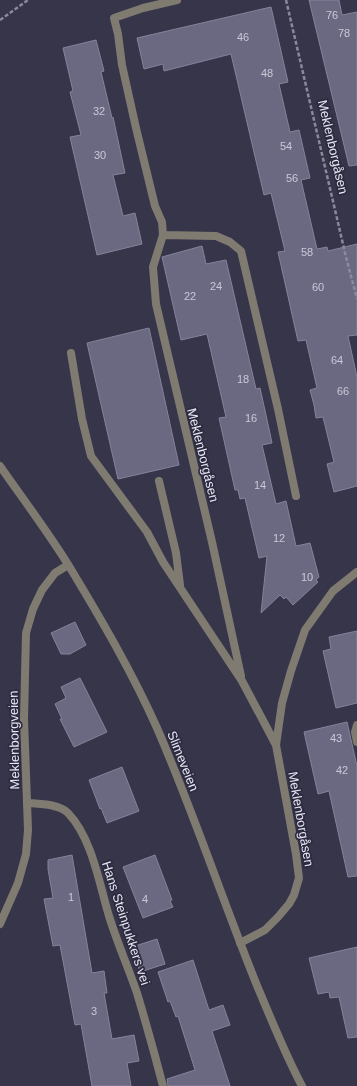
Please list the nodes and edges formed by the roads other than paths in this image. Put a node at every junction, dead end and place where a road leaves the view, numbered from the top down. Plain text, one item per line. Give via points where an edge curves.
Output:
1 (177, 0) edge
2 (163, 235) junction
3 (71, 353) dead end
4 (0, 466) edge
5 (159, 481) dead end
6 (296, 496) dead end
7 (68, 565) junction
8 (357, 572) edge
9 (180, 588) junction
10 (242, 681) junction
11 (357, 725) edge
12 (357, 742) edge
13 (276, 745) junction
14 (28, 803) junction
15 (0, 924) edge
16 (240, 943) junction
17 (163, 1086) edge
18 (302, 1086) edge

1 - 2 street, Meklenborgåsen via 114,18 134,120 155,206 162,222
2 - 6 street via 216,236 230,242 241,251
2 - 10 street, Meklenborgåsen via 153,267 156,304
3 - 9 street, Meklenborgåsen via 82,419 92,456 147,532
4 - 7 street, Slimeveien
5 - 9 street via 176,553
7 - 14 street, Meklenborgveien via 54,573 42,590 26,633 24,719
7 - 16 street, Slimeveien via 142,694 173,766
8 - 13 street, Meklenborgåsen via 333,591 305,630 282,703
9 - 10 street, Meklenborgåsen
10 - 13 street, Meklenborgåsen
11 - 12 street
13 - 16 street, Meklenborgåsen via 299,878 294,895 278,917 265,930
14 - 15 street, Meklenborgveien via 26,854 18,883
14 - 17 street, Hans Steinpukkers vei via 52,806 66,811 77,823 89,849
16 - 18 street, Slimeveien via 272,1024

